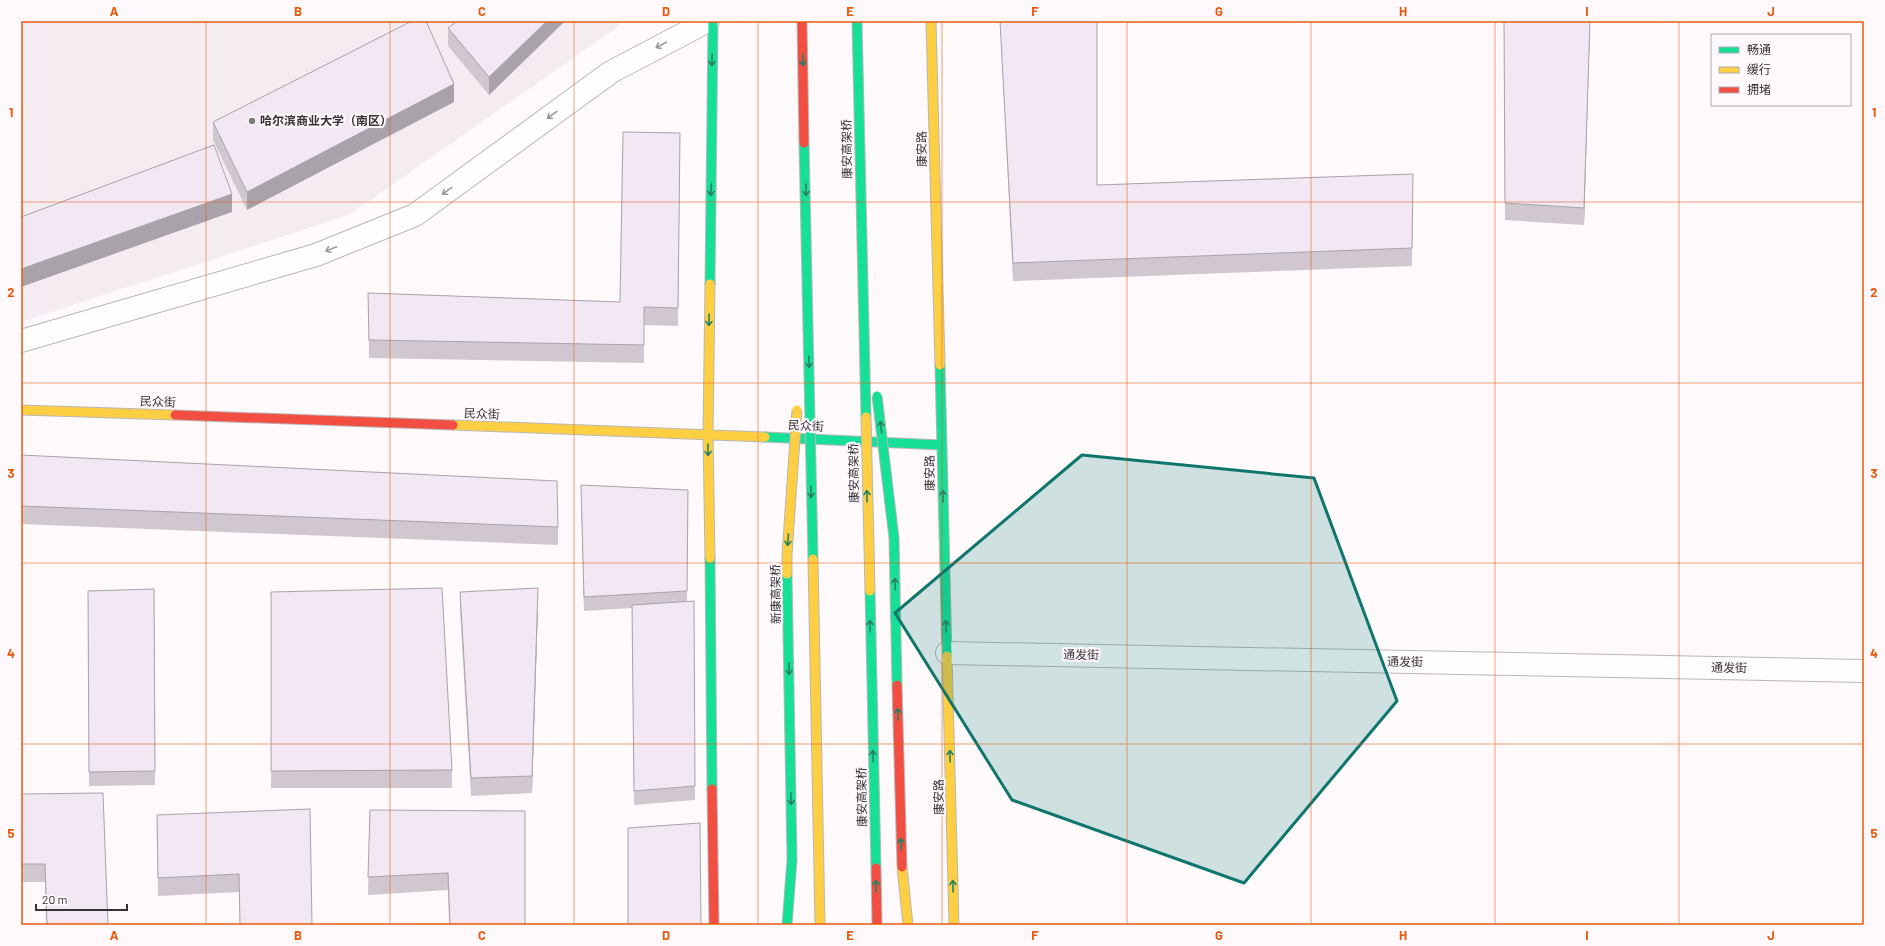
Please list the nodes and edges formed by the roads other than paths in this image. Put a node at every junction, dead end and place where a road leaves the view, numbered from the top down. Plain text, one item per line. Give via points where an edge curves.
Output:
1 (708, 21) edge
2 (713, 21) edge
3 (802, 21) edge
4 (857, 21) edge
5 (931, 21) edge
6 (807, 263) junction
7 (862, 263) junction
8 (21, 341) edge
9 (875, 373) dead end
10 (800, 374) dead end
11 (876, 389) dead end
12 (798, 397) dead end
13 (21, 410) edge
14 (708, 434) junction
15 (942, 445) junction
16 (947, 653) junction
17 (1864, 671) edge
18 (714, 925) edge
19 (787, 925) edge
20 (820, 925) edge
21 (877, 925) edge
22 (908, 925) edge
23 (954, 925) edge

1 -> 8 street via 611,72 415,215 316,255
2 -> 14 main road
3 -> 6 main road, bridge
4 - 7 main road, 康安高架桥, bridge
5 - 15 main road, 康安路
6 - 10 main road, bridge
6 -> 20 main road, bridge
7 - 9 main road, bridge
21 -> 7 main road, 康安高架桥, bridge
22 -> 11 main road, bridge via 901,859 894,538
12 -> 19 main road, 新康高架桥, bridge via 787,555 792,860
13 - 14 main road, 民众街
14 - 15 main road, 民众街
14 -> 18 main road
16 -> 15 main road, 康安路
16 - 17 street, 通发街
23 -> 16 main road, 康安路

